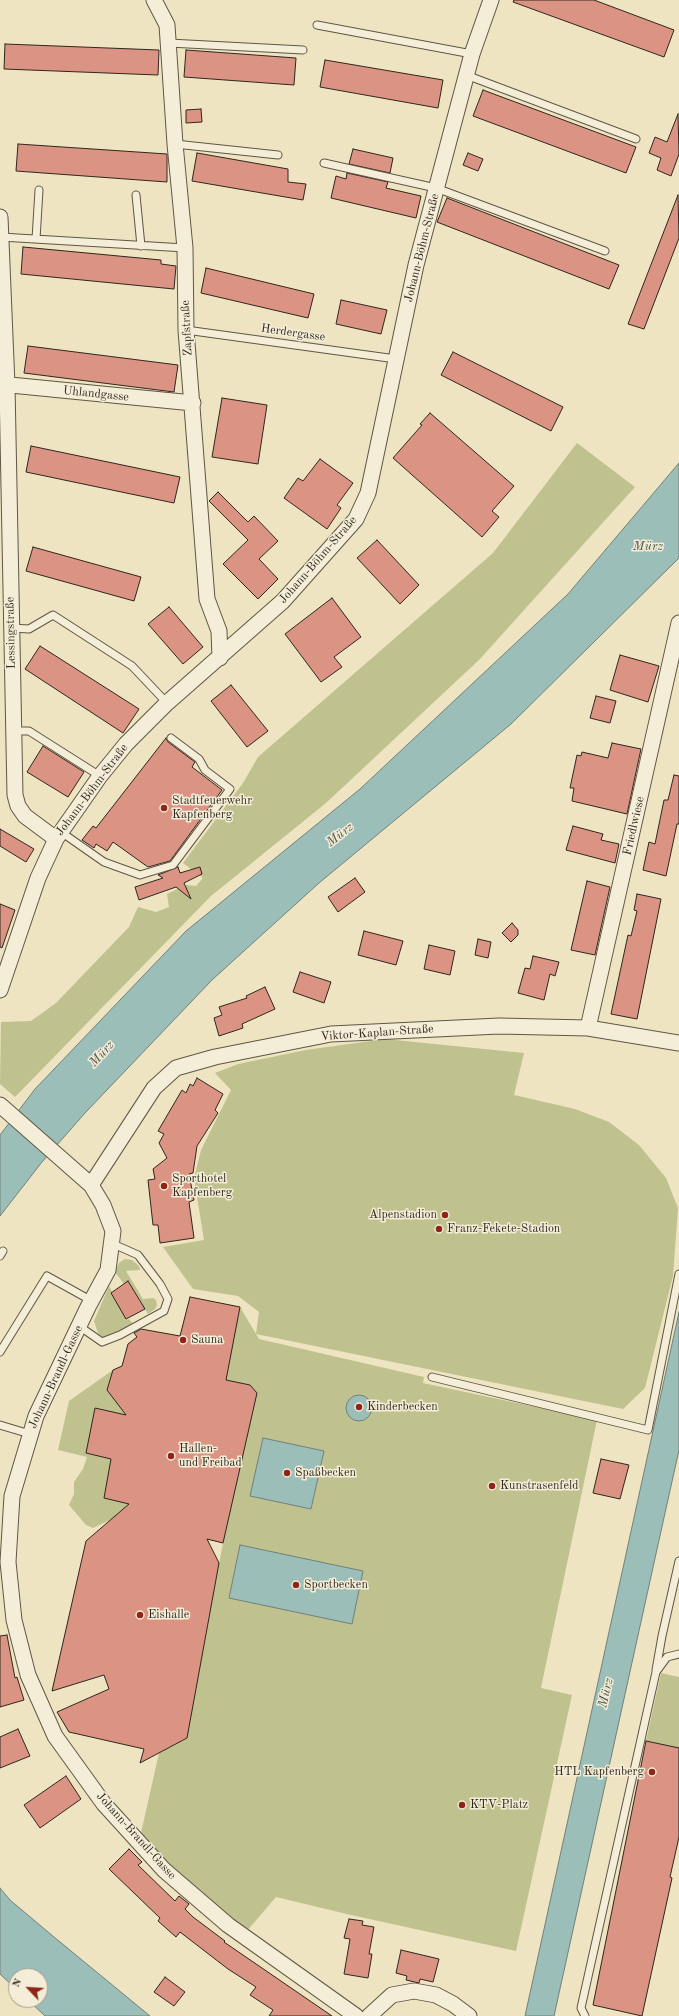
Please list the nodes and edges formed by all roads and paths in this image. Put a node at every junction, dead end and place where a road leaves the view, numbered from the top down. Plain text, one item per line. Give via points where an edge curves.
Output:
1 (154, 0) edge
2 (491, 0) edge
3 (317, 25) dead end
4 (168, 42) junction
5 (303, 50) dead end
6 (472, 54) junction
7 (466, 75) junction
8 (636, 140) dead end
9 (175, 144) junction
10 (278, 155) dead end
11 (324, 163) dead end
12 (436, 188) junction
13 (39, 190) dead end
14 (136, 196) dead end
15 (0, 217) edge
16 (1, 237) edge
17 (36, 239) junction
18 (141, 246) junction
19 (185, 248) junction
20 (605, 251) dead end
21 (186, 330) junction
22 (396, 358) junction
23 (3, 385) edge
24 (193, 403) junction
25 (679, 623) edge
26 (11, 628) junction
27 (220, 658) junction
28 (167, 703) junction
29 (13, 731) junction
30 (172, 738) dead end
31 (100, 776) junction
32 (58, 835) junction
33 (0, 990) edge
34 (588, 1028) junction
35 (679, 1043) edge
36 (1, 1105) edge
37 (91, 1185) junction
38 (111, 1242) junction
39 (679, 1274) edge
40 (92, 1300) junction
41 (80, 1326) junction
42 (0, 1352) edge
43 (432, 1378) dead end
44 (0, 1425) edge
45 (30, 1434) junction
46 (679, 1561) edge
47 (679, 1654) edge
48 (656, 1672) junction
49 (356, 2016) edge
50 (369, 2016) edge
51 (469, 2016) edge
52 (584, 2016) edge

1 - 4 street, Zapfstraße via 167,25
2 - 6 street, Johann-Böhm-Straße
3 - 6 lane
4 - 5 lane
4 - 9 street, Zapfstraße
6 - 7 street, Johann-Böhm-Straße
7 - 8 lane
7 - 12 street, Johann-Böhm-Straße
9 - 10 lane
9 - 19 street, Zapfstraße
11 - 12 lane
12 - 20 lane
12 - 22 street, Johann-Böhm-Straße
13 - 17 lane
14 - 18 lane
15 - 16 street, Lessingstraße
16 - 17 lane
16 - 23 street, Lessingstraße
17 - 18 lane
18 - 19 lane
19 - 21 street, Zapfstraße
21 - 22 lane, Herdergasse
21 - 24 street, Zapfstraße
22 - 27 street, Johann-Böhm-Straße via 368,494 356,519 283,601
23 - 24 street, Uhlandgasse
23 - 26 street, Lessingstraße
24 - 27 street, Zapfstraße via 207,599 219,631
25 - 34 street, Friedlwiese
26 - 28 lane via 29,630 53,615 132,666
26 - 29 street, Lessingstraße
27 - 28 street, Johann-Böhm-Straße
28 - 31 street, Johann-Böhm-Straße via 126,744
29 - 31 lane via 29,731
29 - 32 street, Lessingstraße via 18,806 26,816
30 - 32 lane via 199,759 205,770 230,789 173,865 140,875 104,862
31 - 32 street, Johann-Böhm-Straße
32 - 33 street, Johann-Böhm-Straße via 38,878
34 - 35 street, Viktor-Kaplan-Straße
34 - 37 street, Viktor-Kaplan-Straße via 500,1026 331,1034 215,1057 176,1068 154,1088
36 - 37 street, Johann-Brandl-Gasse
37 - 38 street, Johann-Brandl-Gasse via 113,1231
38 - 40 street, Johann-Brandl-Gasse via 108,1270
38 - 41 lane via 138,1255 168,1299 164,1311 102,1342
39 - 43 lane via 648,1430
40 - 41 street, Johann-Brandl-Gasse
40 - 42 lane via 47,1276
41 - 45 street, Johann-Brandl-Gasse via 36,1416
44 - 45 lane
45 - 49 street, Johann-Brandl-Gasse via 12,1496 8,1562 14,1620 28,1675 55,1736 104,1804 164,1870 228,1925
46 - 48 lane
47 - 48 lane via 667,1657
48 - 52 lane via 582,2008
50 - 51 street via 392,1995 414,1991 436,1995

